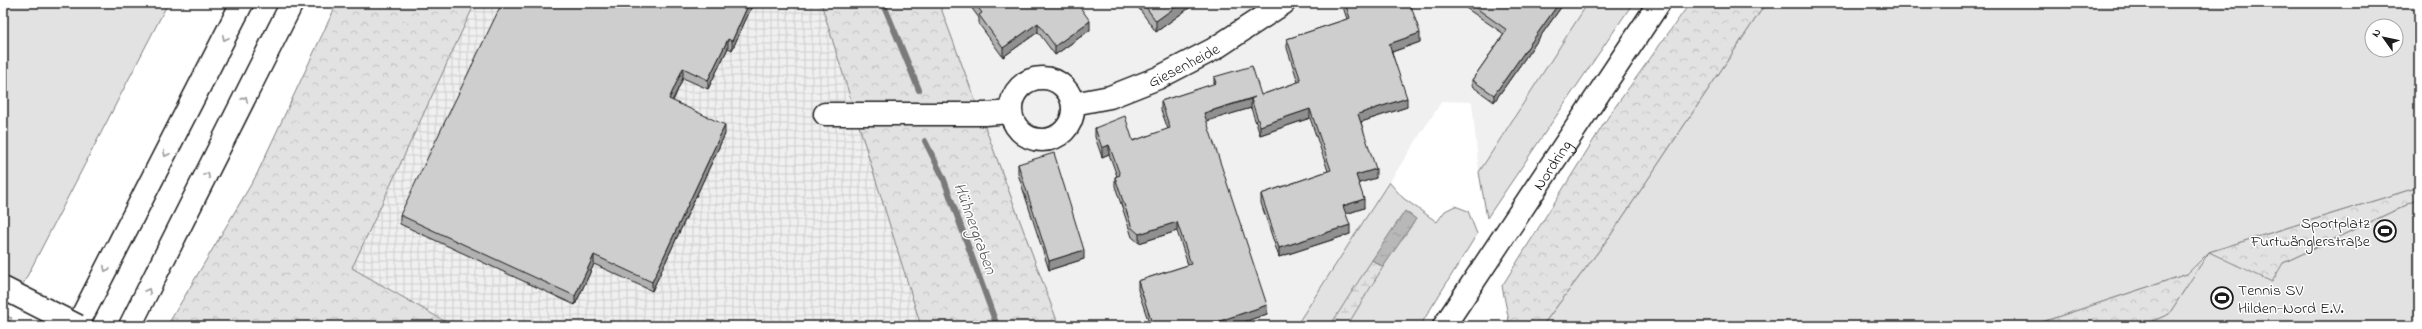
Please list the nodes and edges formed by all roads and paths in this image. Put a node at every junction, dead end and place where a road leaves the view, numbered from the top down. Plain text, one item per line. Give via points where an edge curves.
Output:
1 (242, 3) edge
2 (292, 3) edge
3 (1284, 3) edge
4 (1659, 3) edge
5 (1073, 104) junction
6 (1010, 112) junction
7 (825, 114) dead end
8 (3, 288) edge
9 (77, 326) edge
10 (130, 326) edge
11 (1444, 326) edge

1 -> 9 main road
10 -> 2 main road
3 - 5 main road, Giesenheide via 1214,49 1158,78 1110,97
4 - 11 main road, Nordring
5 - 6 main road via 1070,94 1054,79 1033,78 1015,91
5 - 6 main road via 1073,114 1063,132 1045,140 1035,140 1022,133 1013,122
6 - 7 main road
8 - 9 main road, bridge

